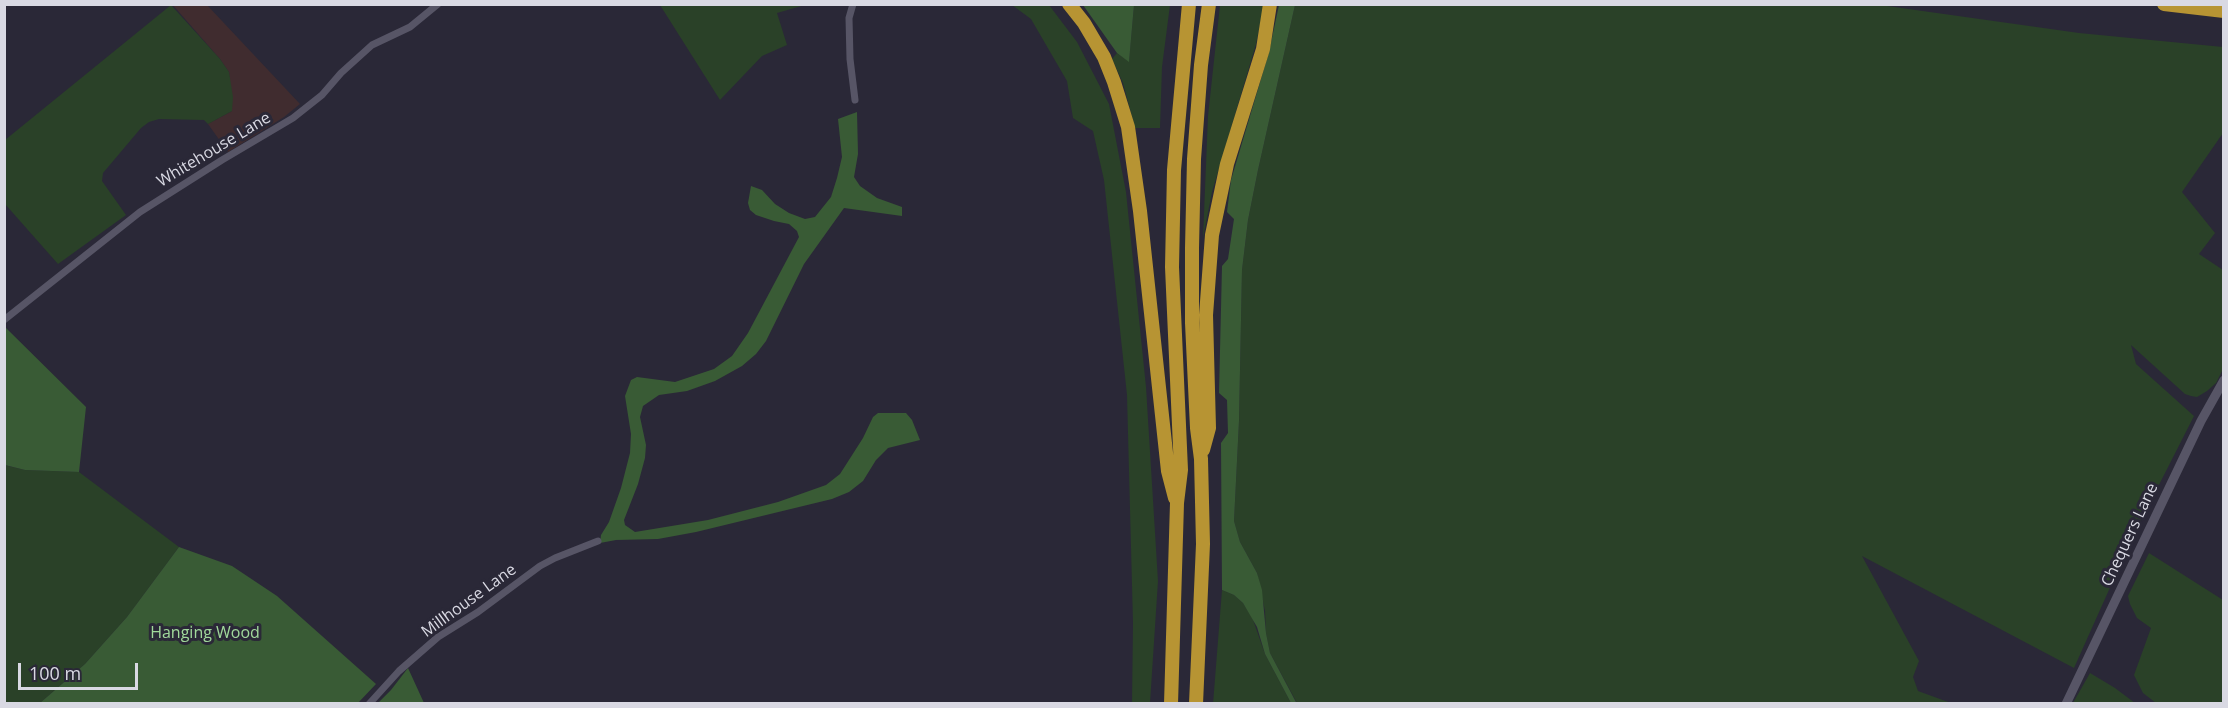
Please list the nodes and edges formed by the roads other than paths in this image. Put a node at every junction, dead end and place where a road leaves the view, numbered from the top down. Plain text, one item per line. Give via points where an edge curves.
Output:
1 (438, 4) edge
2 (853, 4) edge
3 (1069, 4) edge
4 (1189, 4) edge
5 (1209, 4) edge
6 (1270, 4) edge
7 (2164, 4) edge
8 (2206, 9) junction
9 (2223, 11) edge
10 (2223, 17) edge
11 (855, 100) dead end
12 (4, 320) edge
13 (2223, 380) edge
14 (1201, 459) junction
15 (1177, 503) junction
16 (598, 541) dead end
17 (369, 704) edge
18 (1171, 704) edge
19 (1196, 704) edge
20 (2066, 704) edge

1 - 12 street, Whitehouse Lane via 410,27 372,45 293,118 140,212
2 - 11 street via 849,59
3 - 15 highway via 1104,57 1128,127 1168,471
4 - 15 highway via 1174,170 1172,267 1181,471
5 - 14 highway via 1194,159 1192,248 1192,323
6 - 14 highway via 1263,48 1227,164 1212,235 1206,315 1209,428
7 - 8 highway
8 - 9 highway
8 - 10 highway
13 - 20 street, Chequers Lane
14 - 19 highway via 1203,544
15 - 18 highway
16 - 17 street, Millhouse Lane via 540,566 438,638 399,671

